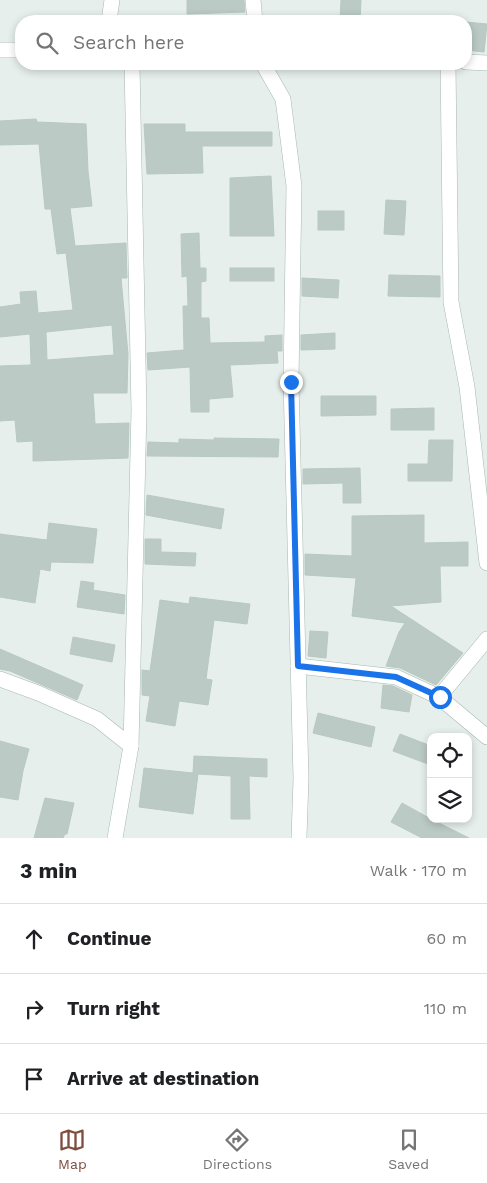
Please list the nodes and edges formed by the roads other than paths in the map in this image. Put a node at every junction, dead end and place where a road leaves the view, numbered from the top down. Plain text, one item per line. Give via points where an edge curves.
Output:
1 (112, 0) edge
2 (254, 0) edge
3 (110, 15) edge
4 (255, 15) edge
5 (0, 50) edge
6 (15, 50) edge
7 (472, 62) edge
8 (487, 63) edge
9 (132, 70) edge
10 (266, 70) edge
11 (448, 70) edge
12 (487, 562) edge
13 (487, 639) edge
14 (298, 666) junction
15 (0, 679) edge
16 (440, 697) junction
17 (487, 737) edge
18 (132, 746) junction
19 (115, 838) edge
20 (299, 838) edge

1 - 3 street
2 - 4 street
5 - 6 street
7 - 8 street
9 - 18 street via 139,410
10 - 14 street via 283,100 294,186 291,382
11 - 12 street via 450,302 467,386
13 - 16 street
14 - 16 street via 396,677
14 - 20 street via 302,778
15 - 18 street via 98,719
16 - 17 street
18 - 19 street

